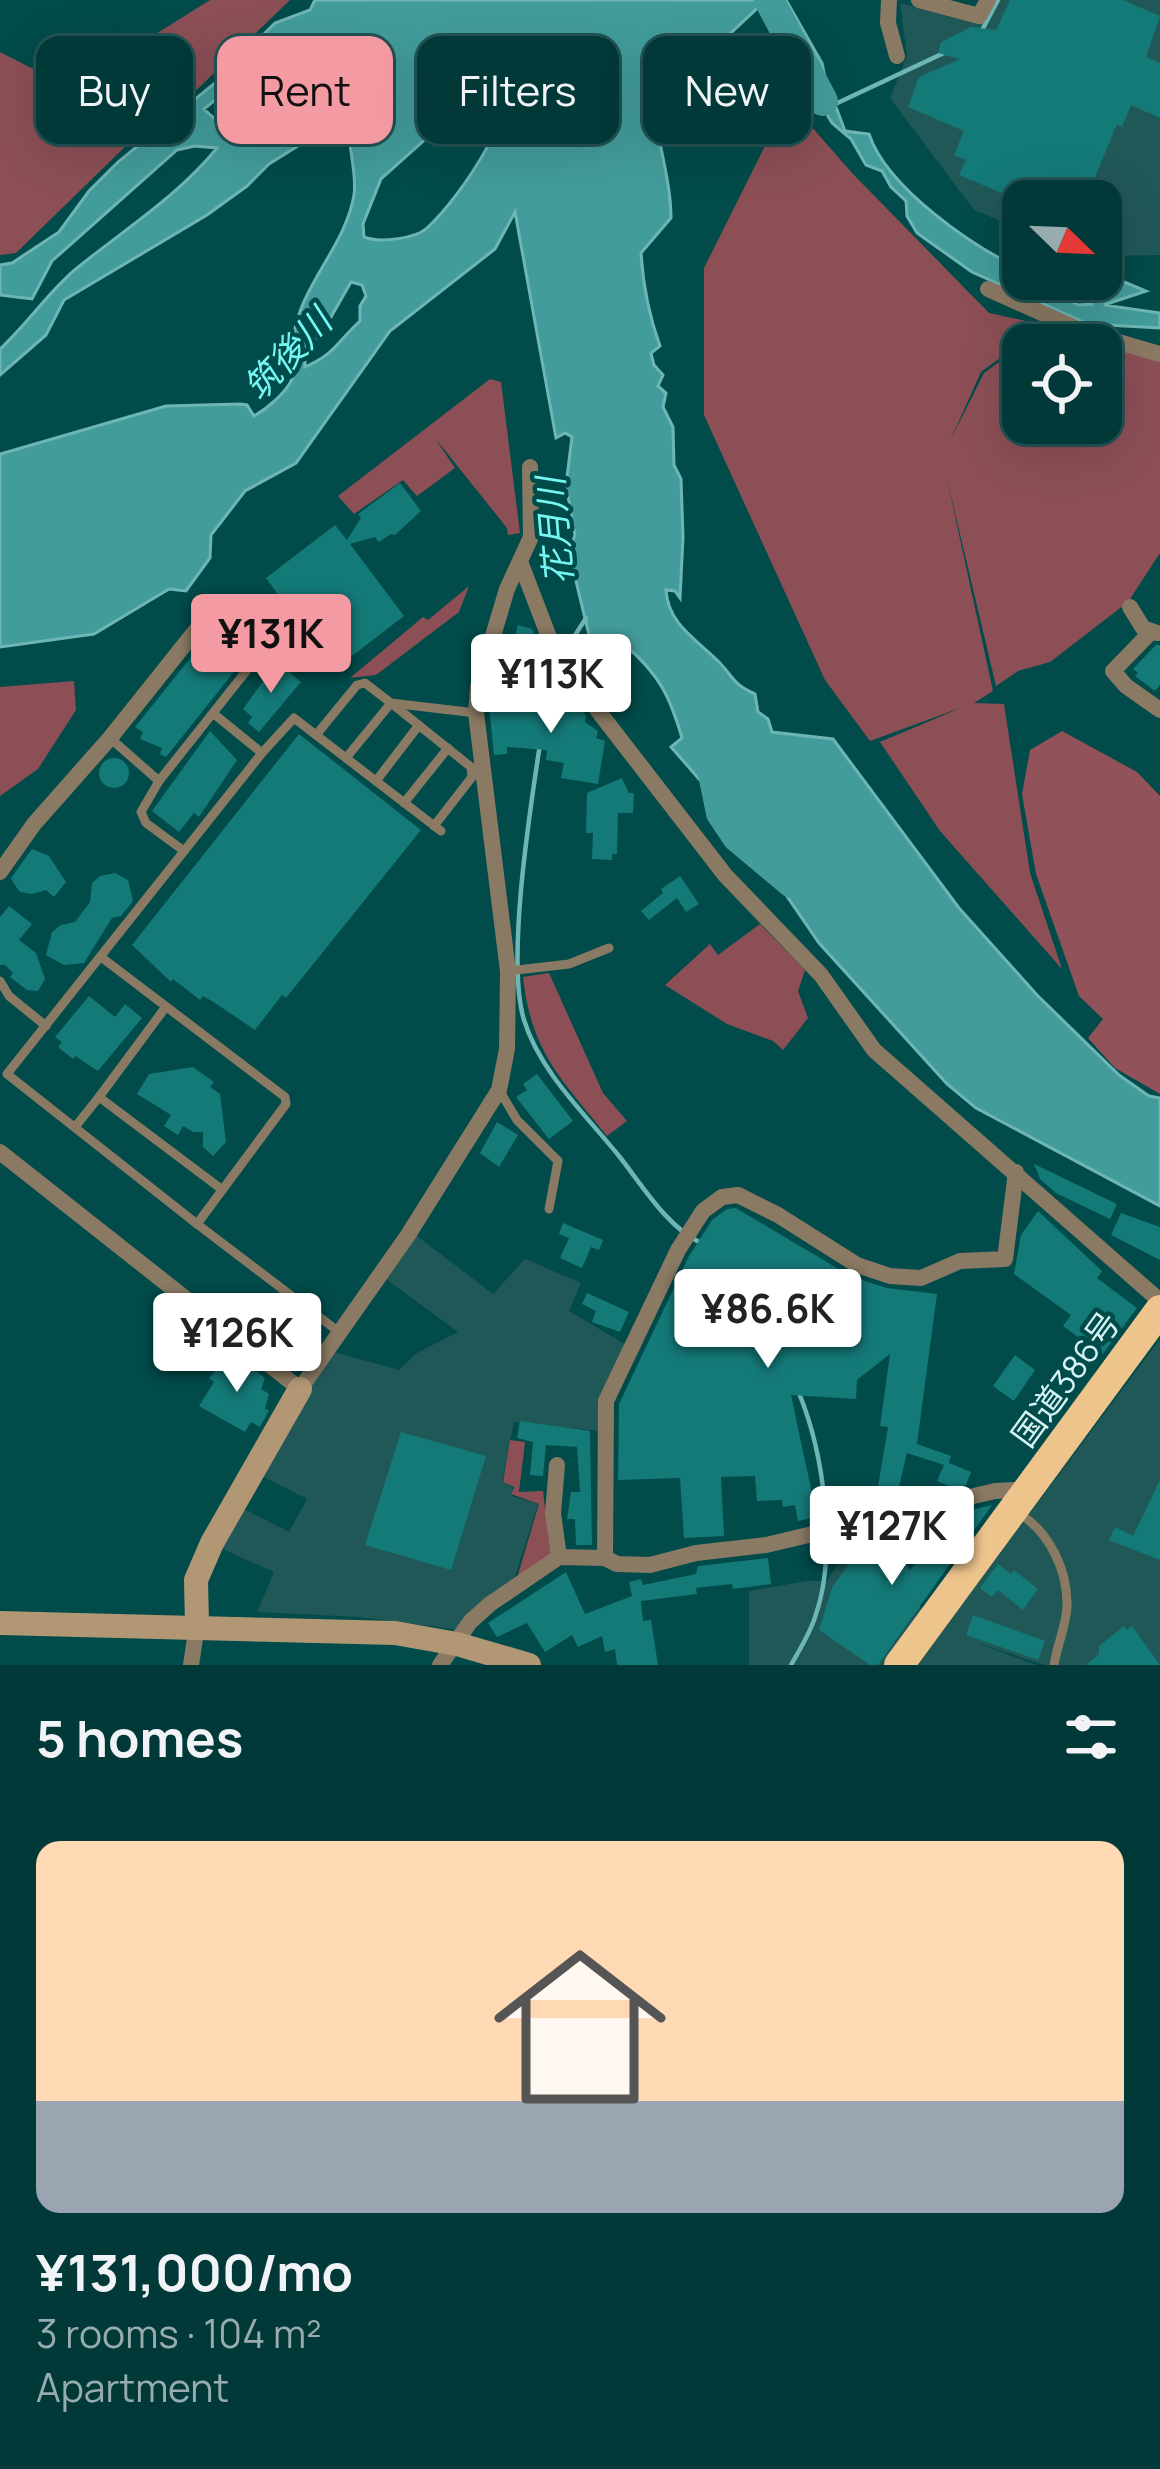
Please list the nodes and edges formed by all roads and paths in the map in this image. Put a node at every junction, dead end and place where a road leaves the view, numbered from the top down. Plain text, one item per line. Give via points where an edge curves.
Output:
1 (889, 0) edge
2 (919, 0) edge
3 (988, 0) edge
4 (897, 56) dead end
5 (988, 289) dead end
6 (1160, 354) edge
7 (530, 467) dead end
8 (520, 564) junction
9 (1130, 607) dead end
10 (201, 624) joint
11 (1155, 633) edge
12 (391, 703) junction
13 (1158, 705) edge
14 (476, 713) junction
15 (214, 714) junction
16 (418, 725) junction
17 (316, 735) junction
18 (110, 738) junction
19 (448, 748) junction
20 (262, 753) junction
21 (346, 758) junction
22 (160, 781) junction
23 (376, 781) junction
24 (404, 803) junction
25 (184, 851) junction
26 (0, 872) edge
27 (609, 947) dead end
28 (101, 957) junction
29 (514, 972) junction
30 (0, 981) edge
31 (165, 1008) junction
32 (46, 1026) junction
33 (500, 1090) junction
34 (99, 1097) junction
35 (75, 1127) junction
36 (0, 1151) edge
37 (1016, 1172) junction
38 (220, 1188) junction
39 (549, 1209) dead end
40 (197, 1224) junction
41 (1160, 1305) edge
42 (339, 1331) junction
43 (300, 1389) junction
44 (557, 1465) dead end
45 (1019, 1504) junction
46 (559, 1557) junction
47 (605, 1558) junction
48 (0, 1623) edge
49 (197, 1625) junction
50 (457, 1644) junction
51 (191, 1665) edge
52 (440, 1665) edge
53 (529, 1665) edge
54 (899, 1665) edge
55 (1054, 1665) edge

1 - 4 street
2 - 3 street via 979,16
5 - 6 street via 1084,332
7 - 8 street via 530,537
8 - 14 street
8 - 37 street via 554,650 725,875 821,975 874,1050
9 - 11 street
10 - 15 lane via 251,665
10 - 18 street
11 - 13 street via 1113,670
12 - 14 lane
12 - 16 lane
12 - 17 lane via 357,685
12 - 21 lane
14 - 29 street
15 - 20 lane
15 - 22 lane
16 - 19 lane
16 - 23 lane
17 - 20 lane via 295,718
17 - 21 lane
18 - 22 lane
18 - 26 street
19 - 24 lane
19 - 24 lane via 471,766 472,777 438,828
20 - 25 lane
21 - 23 lane
22 - 25 lane via 141,812
23 - 24 lane
25 - 28 lane
27 - 29 lane via 569,964
28 - 31 lane
28 - 32 lane
29 - 33 street
30 - 32 lane
31 - 34 lane
31 - 38 lane via 285,1097
32 - 35 lane via 7,1074
33 - 39 lane via 557,1161
33 - 42 street
34 - 35 lane
34 - 38 lane
35 - 40 lane
36 - 43 street
37 - 41 street
37 - 47 street via 1005,1259 960,1262 921,1278 857,1265 738,1195 703,1211 606,1401
38 - 40 lane
40 - 42 lane
41 - 45 highway, 国道386号
42 - 43 street
43 - 49 street via 212,1543 196,1580
44 - 46 street
45 - 47 street via 1015,1490 995,1491 650,1565
45 - 54 highway, 国道386号
45 - 55 lane via 1054,1546 1062,1576 1067,1607
46 - 47 street
46 - 50 street via 490,1604
48 - 49 street
49 - 50 street via 395,1633
49 - 51 street
50 - 52 street
50 - 53 street

